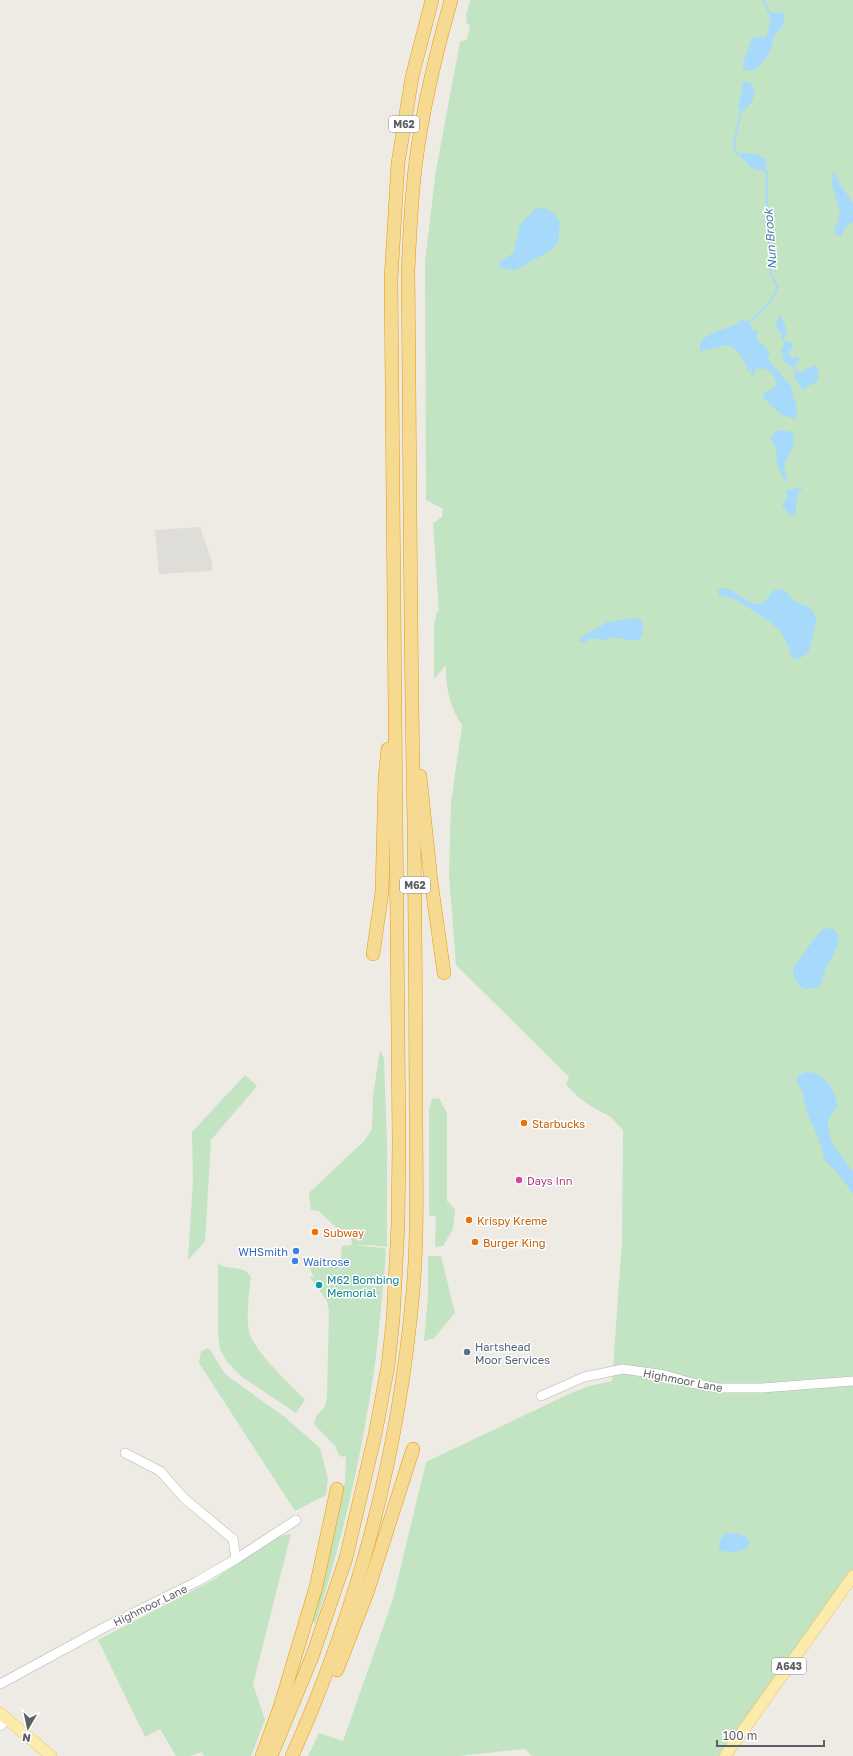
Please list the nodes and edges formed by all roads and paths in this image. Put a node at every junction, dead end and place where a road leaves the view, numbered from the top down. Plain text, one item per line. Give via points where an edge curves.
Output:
1 (432, 0) edge
2 (452, 0) edge
3 (395, 688) junction
4 (412, 696) junction
5 (373, 954) dead end
6 (444, 973) dead end
7 (853, 1381) edge
8 (541, 1396) dead end
9 (413, 1449) dead end
10 (125, 1454) dead end
11 (337, 1489) dead end
12 (296, 1520) dead end
13 (236, 1559) junction
14 (853, 1576) edge
15 (0, 1684) edge
16 (3, 1719) edge
17 (304, 1728) junction
18 (51, 1756) edge
19 (262, 1756) edge
20 (272, 1756) edge
21 (292, 1756) edge
22 (725, 1756) edge

1 - 3 highway, M62 via 412,77 398,163 391,279
2 - 4 highway, M62 via 432,71 422,122 411,218 408,271
3 - 5 highway via 385,777 382,892
3 - 20 highway, M62 via 398,1225 388,1366 375,1435 346,1558 312,1657
4 - 6 highway via 431,881
4 - 17 highway, M62 via 416,963 414,1285 399,1402 376,1518 335,1650
7 - 8 street, Highmoor Lane via 762,1388 718,1388 665,1375 623,1370 584,1377
9 - 17 highway via 350,1638 332,1682
10 - 13 street via 160,1471 186,1498 233,1539
11 - 19 highway via 316,1587 280,1707
12 - 13 street, Highmoor Lane
13 - 15 street, Highmoor Lane
14 - 22 main road, A643
16 - 18 main road
17 - 21 highway, M62

